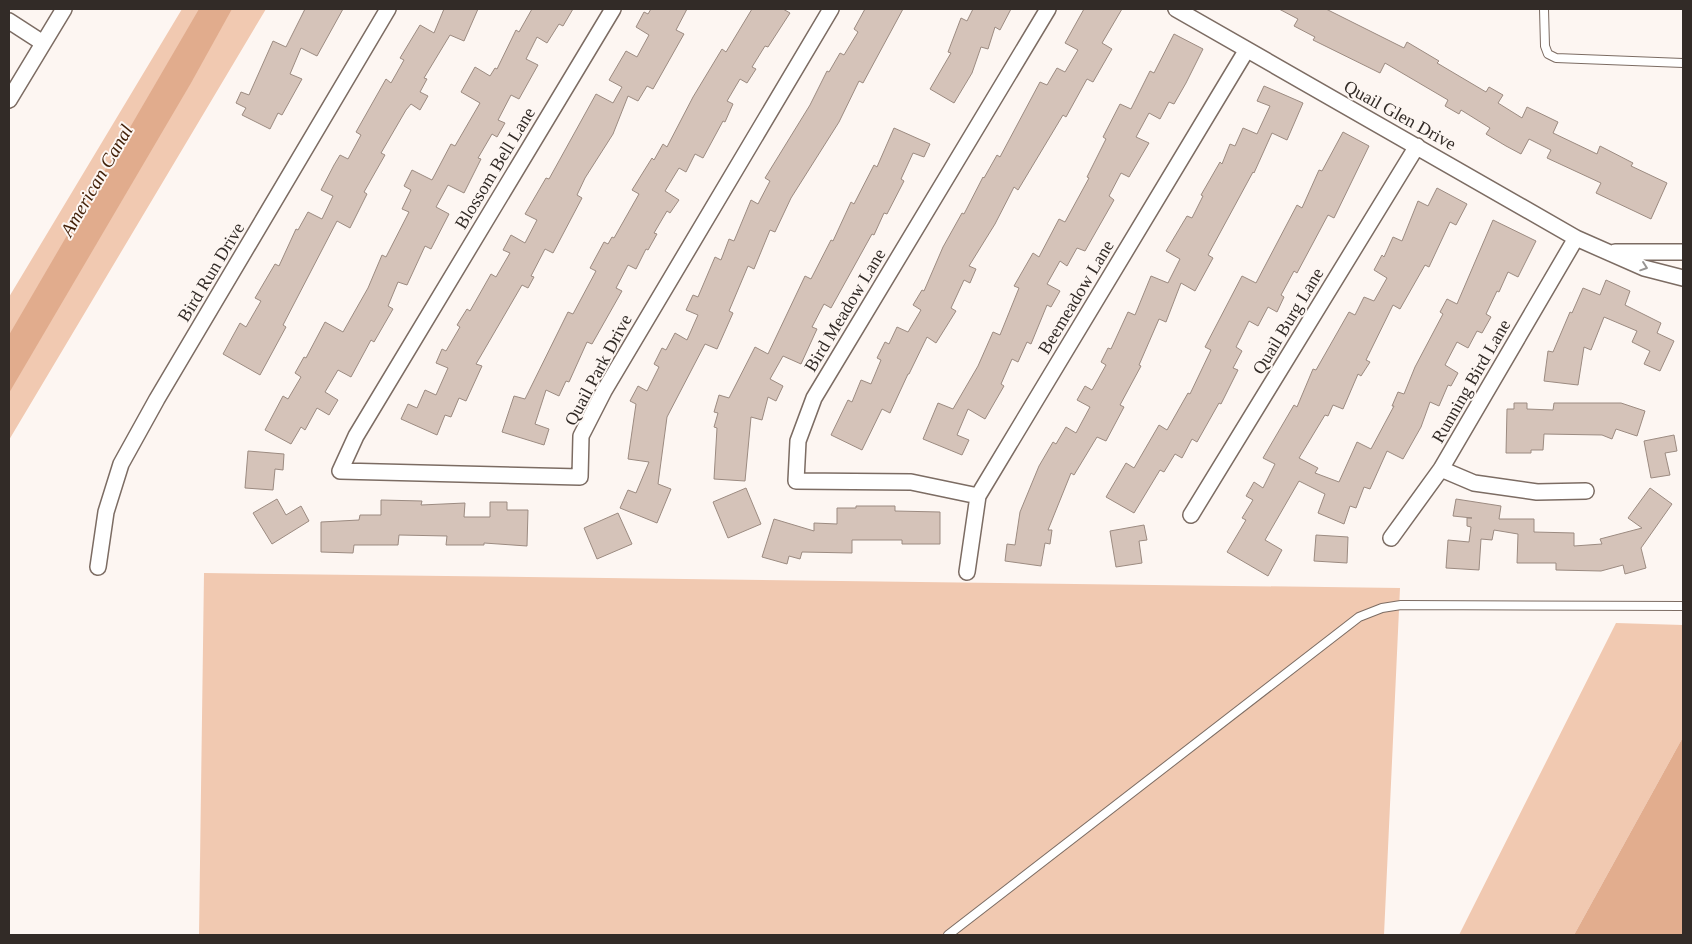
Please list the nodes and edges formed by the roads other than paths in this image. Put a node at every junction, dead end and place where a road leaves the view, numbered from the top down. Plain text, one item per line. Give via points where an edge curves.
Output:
1 (64, 9) edge
2 (388, 9) edge
3 (613, 9) edge
4 (831, 9) edge
5 (1048, 9) edge
6 (1176, 9) edge
7 (1544, 9) edge
8 (9, 21) edge
9 (43, 43) junction
10 (1246, 51) junction
11 (1683, 63) edge
12 (9, 100) edge
13 (1417, 146) junction
14 (1576, 238) junction
15 (1606, 251) junction
16 (1683, 252) edge
17 (1683, 278) edge
18 (410, 346) joint
19 (1441, 469) junction
20 (1586, 491) dead end
21 (978, 496) junction
22 (1192, 515) dead end
23 (1391, 538) dead end
24 (98, 567) dead end
25 (967, 572) dead end
26 (1683, 606) edge
27 (948, 935) edge

1 - 9 street
2 - 24 street, Bird Run Drive via 121,464 106,512
3 - 18 street, Blossom Bell Lane
4 - 18 street, Quail Park Drive via 604,391 582,436 580,477 340,470 356,436
5 - 21 street, Bird Meadow Lane via 814,398 798,441 796,481 911,482
6 - 10 street, Quail Glen Drive
7 - 11 lane via 1545,46 1548,54 1556,58
8 - 9 street
9 - 12 street
10 - 13 street, Quail Glen Drive
10 - 21 street, Beemeadow Lane
13 - 14 street, Quail Glen Drive
13 - 22 street, Quail Burg Lane
14 - 15 street, Quail Glen Drive
14 - 19 street, Running Bird Lane
15 - 16 street, Quail Glen Drive
15 -> 17 street, Quail Glen Drive via 1644,268
19 - 20 street via 1483,484 1537,492
19 - 23 street, Running Bird Lane
21 - 25 street, Beemeadow Lane
26 - 27 lane via 1401,605 1359,617

